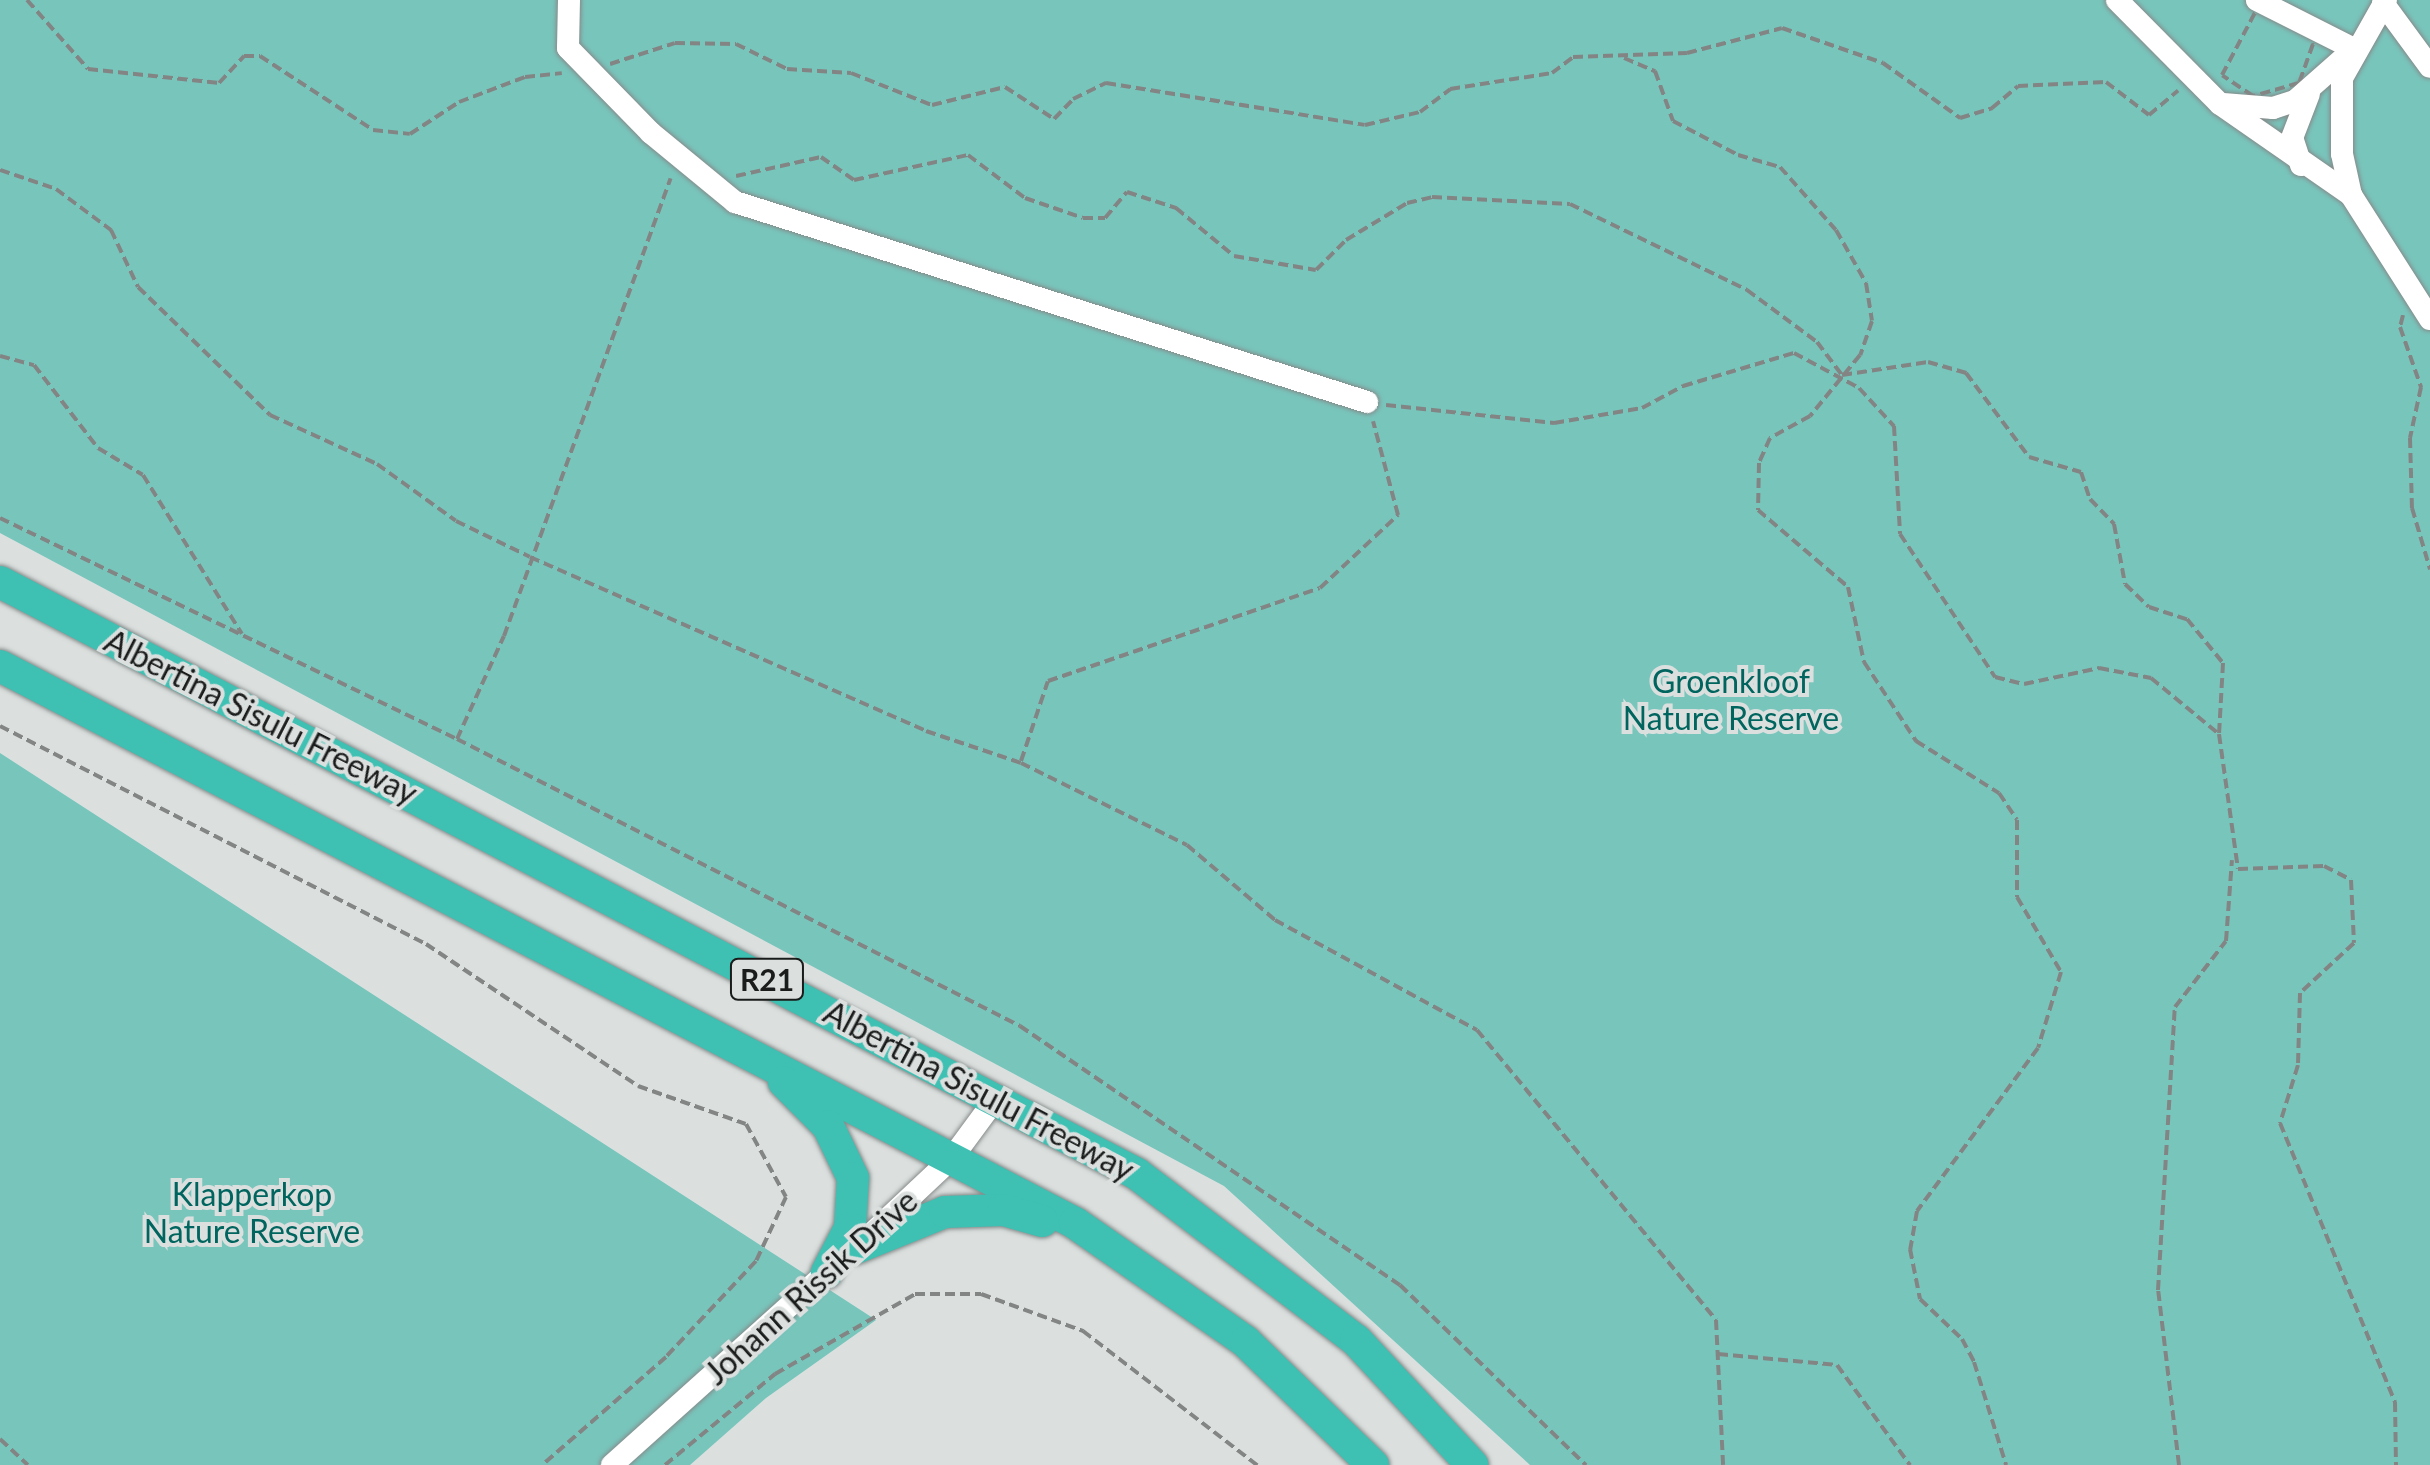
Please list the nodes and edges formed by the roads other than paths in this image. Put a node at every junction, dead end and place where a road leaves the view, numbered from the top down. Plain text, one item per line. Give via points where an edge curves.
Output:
1 (569, 0) edge
2 (2117, 0) edge
3 (2258, 2) edge
4 (2384, 2) edge
5 (2354, 49) junction
6 (2430, 67) edge
7 (2309, 94) junction
8 (2220, 104) junction
9 (2303, 168) junction
10 (2350, 194) junction
11 (2430, 318) edge
12 (1368, 402) road end
13 (0, 582) edge
14 (0, 666) edge
15 (764, 1060) junction
16 (997, 1097) junction
17 (952, 1158) junction
18 (856, 1248) junction
19 (828, 1272) junction
20 (1164, 1279) junction
21 (612, 1465) edge
22 (1373, 1465) edge
23 (1472, 1465) edge

1 - 12 street via 568,48 707,184 735,202
2 - 8 street
3 - 5 street
4 - 5 street
4 - 6 street
5 - 7 street
5 - 10 street via 2339,104
7 - 8 street via 2273,108
7 - 9 street via 2292,138
8 - 9 street
9 - 10 street
10 - 11 street
13 - 16 highway, Albertina Sisulu Freeway / R21
14 - 15 highway, R21
15 - 17 highway, R21
15 - 19 highway via 828,1126 853,1178 848,1234
16 - 17 street, Johann Rissik Drive
16 - 23 highway, Albertina Sisulu Freeway / R21 via 1137,1174 1278,1274 1356,1340
17 - 18 street, Johann Rissik Drive
17 - 20 highway, R21
18 - 19 street, Johann Rissik Drive
18 - 20 highway via 945,1212 1004,1210
19 - 21 street, Johann Rissik Drive
20 - 22 highway, R21 via 1246,1342

